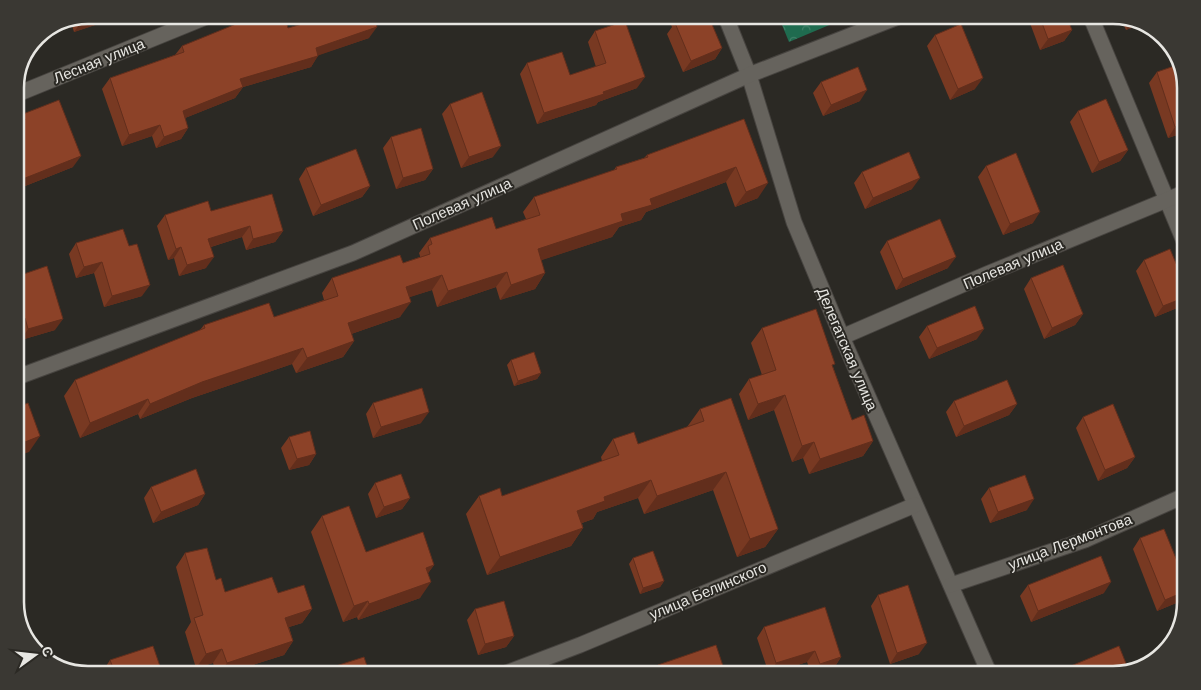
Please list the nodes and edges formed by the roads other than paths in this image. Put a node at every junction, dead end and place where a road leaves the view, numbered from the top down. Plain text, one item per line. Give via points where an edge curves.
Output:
1 (190, 24) edge
2 (729, 24) edge
3 (880, 24) edge
4 (1094, 24) edge
5 (750, 75) junction
6 (24, 91) edge
7 (1177, 196) edge
8 (1166, 200) junction
9 (1177, 225) edge
10 (842, 337) junction
11 (24, 375) edge
12 (1177, 499) edge
13 (915, 505) junction
14 (951, 585) junction
15 (524, 666) edge
16 (986, 666) edge

1 - 6 street, Лесная улица
2 - 5 street, Делегатская улица
3 - 5 street, Полевая улица
4 - 8 street
5 - 10 street, Делегатская улица via 794,222
5 - 11 street, Полевая улица via 353,253
7 - 8 street, Полевая улица
8 - 9 street
8 - 10 street, Полевая улица
10 - 13 street, Делегатская улица
12 - 14 street, улица Лермонтова via 1085,540
13 - 14 street, Делегатская улица
13 - 15 street, улица Белинского
14 - 16 street, Делегатская улица

